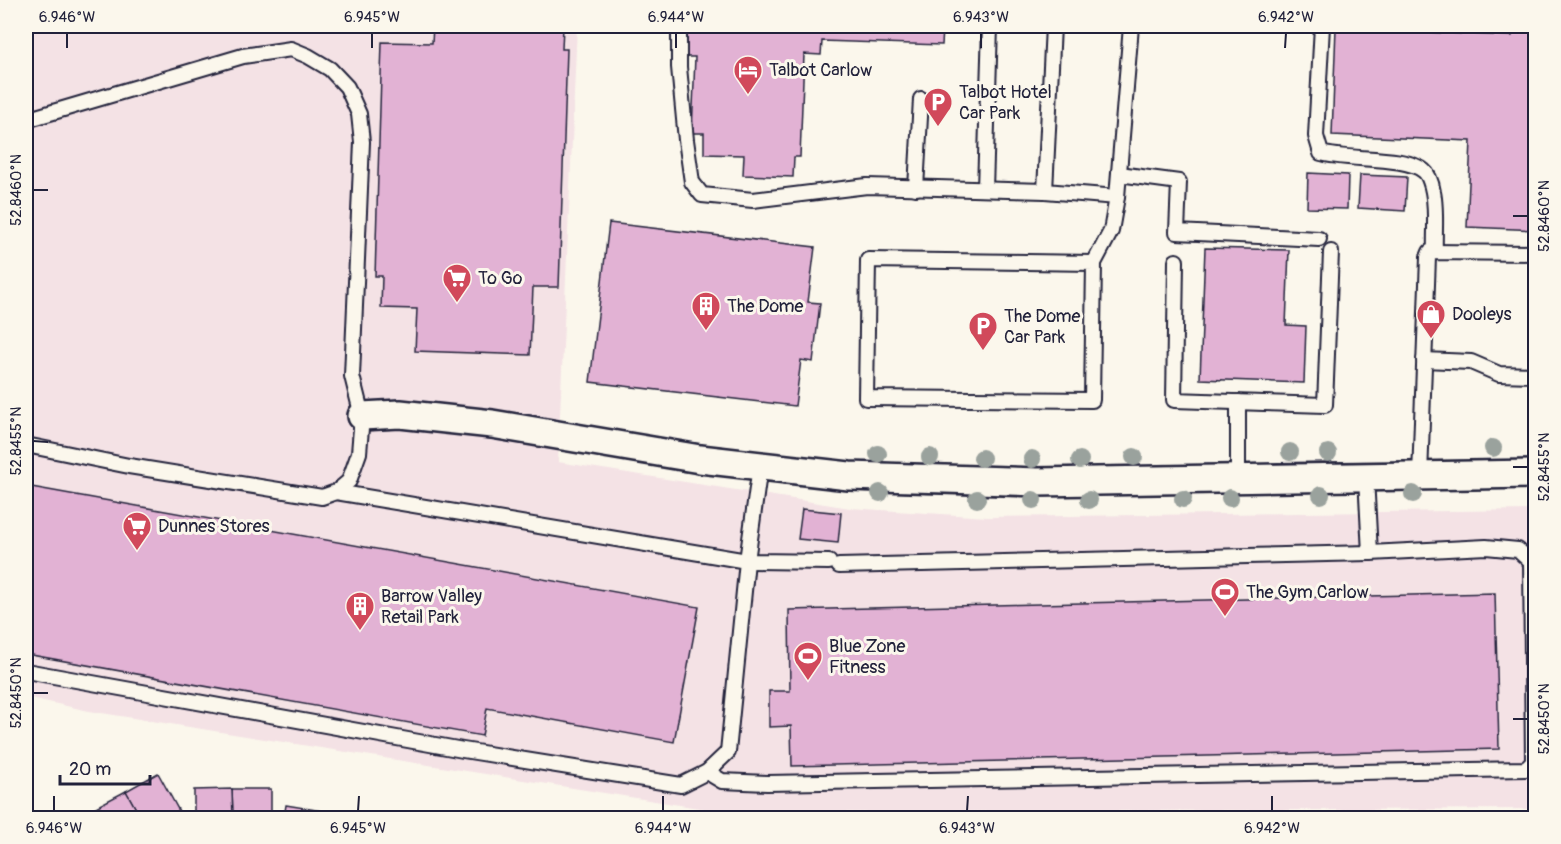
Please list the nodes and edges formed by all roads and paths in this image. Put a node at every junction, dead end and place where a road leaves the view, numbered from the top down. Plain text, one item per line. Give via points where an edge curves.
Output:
1 (679, 26) edge
2 (990, 26) edge
3 (1053, 26) edge
4 (1131, 26) edge
5 (1322, 26) edge
6 (921, 99) dead end
7 (26, 120) edge
8 (1119, 174) junction
9 (916, 188) junction
10 (985, 189) junction
11 (1045, 191) junction
12 (1117, 197) junction
13 (1318, 239) dead end
14 (1331, 252) dead end
15 (1435, 252) junction
16 (1536, 253) edge
17 (1176, 261) dead end
18 (1094, 263) junction
19 (1424, 360) junction
20 (1536, 375) edge
21 (1238, 402) junction
22 (362, 416) junction
23 (26, 445) edge
24 (760, 466) junction
25 (1536, 474) edge
26 (1419, 476) junction
27 (1366, 477) junction
28 (1238, 479) junction
29 (336, 492) junction
30 (1370, 553) junction
31 (747, 561) junction
32 (26, 671) edge
33 (706, 772) junction

1 - 9 lane via 686,140 692,182 702,195 753,200 867,186
2 - 10 lane
3 - 11 lane
4 - 8 lane
5 - 15 lane via 1316,136 1321,153 1416,165 1427,172 1433,192
6 - 9 lane
7 - 22 lane via 243,56 291,50 330,69 347,87 359,114 362,142 352,376
8 - 12 lane
8 - 13 lane via 1179,182 1177,232
9 - 10 lane
10 - 11 lane
11 - 12 lane
12 - 18 lane via 1111,231
14 - 21 lane via 1325,405
15 - 16 lane
15 - 19 lane via 1428,257
17 - 21 lane via 1174,400
18 - 18 lane via 1092,400 866,398 868,260
19 - 20 lane via 1471,362 1499,374
19 - 26 lane
21 - 28 lane
22 - 24 street via 400,414 492,424
22 - 29 lane via 359,453 348,481
23 - 29 lane via 273,490 322,497
24 - 28 street via 849,476 1037,482
24 - 31 lane
25 - 26 street
26 - 27 street
27 - 28 street
27 - 30 lane
29 - 31 lane
30 - 31 lane via 834,564
30 - 33 lane via 1486,547 1518,550 1531,562 1533,762 1526,769 767,783 722,781
31 - 33 lane via 728,752
32 - 33 lane via 681,785

